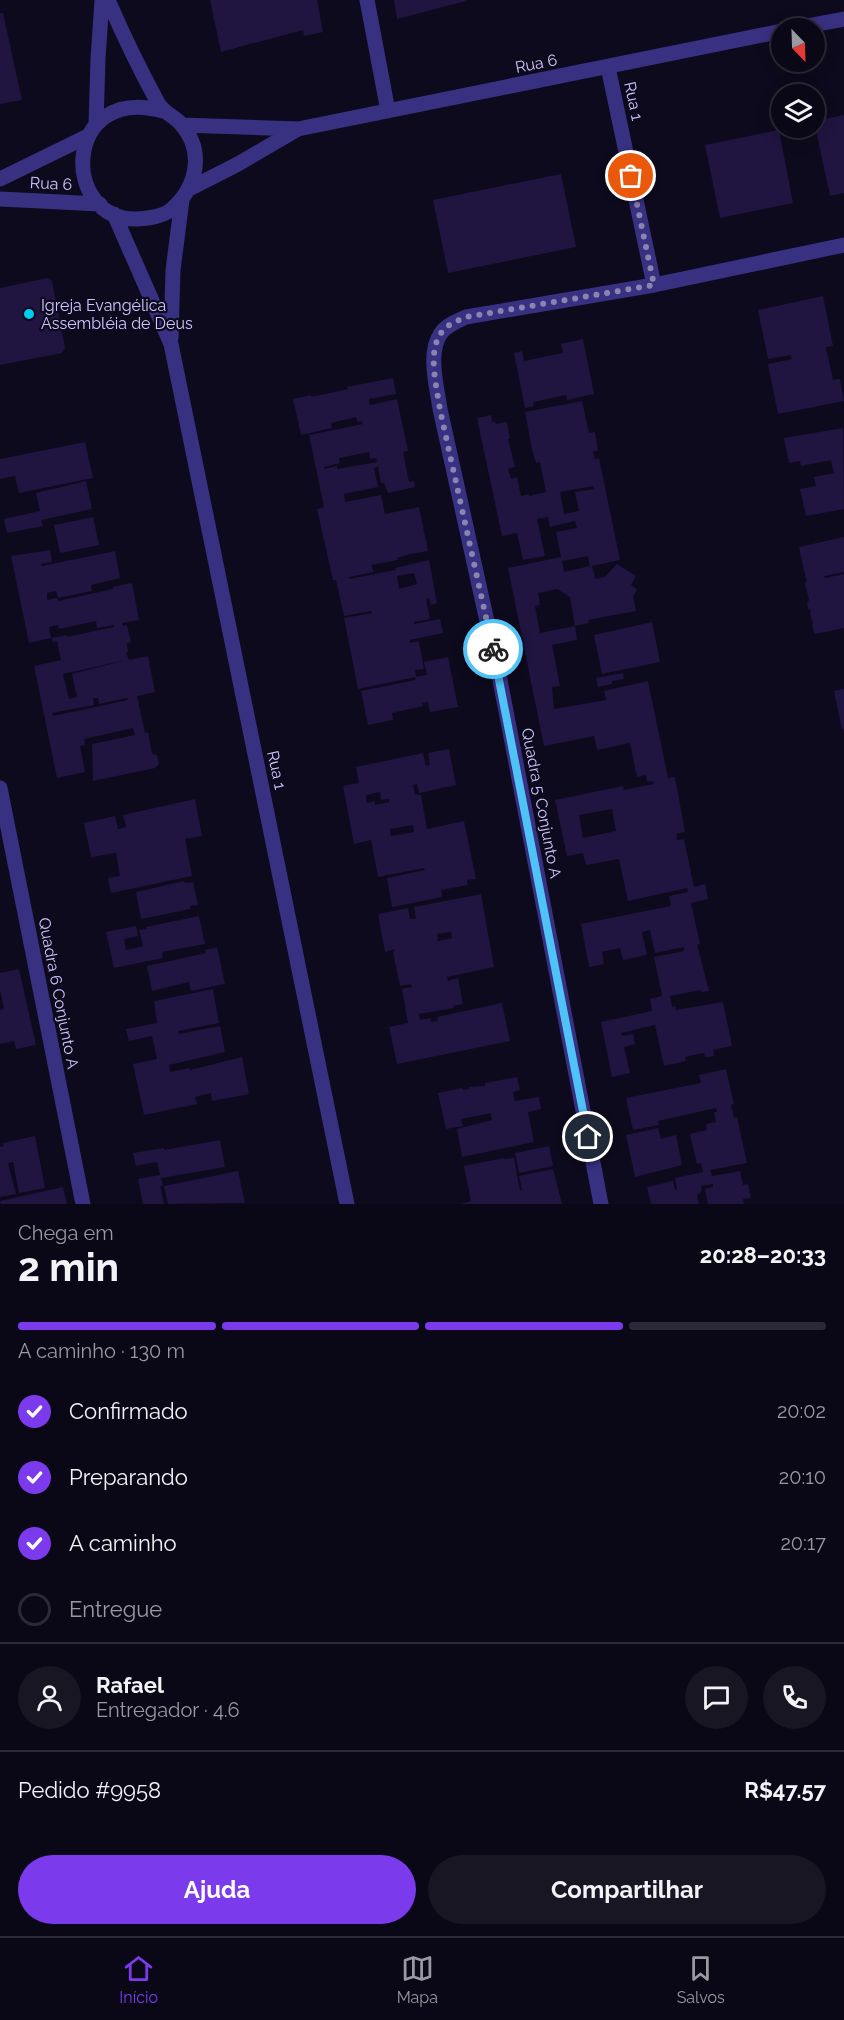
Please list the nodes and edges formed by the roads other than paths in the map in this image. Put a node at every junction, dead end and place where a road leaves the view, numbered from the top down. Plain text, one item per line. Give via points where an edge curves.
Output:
1 (102, 0) edge
2 (108, 0) edge
3 (367, 0) edge
4 (844, 19) edge
5 (825, 23) edge
6 (771, 33) edge
7 (608, 67) junction
8 (163, 111) junction
9 (388, 111) junction
10 (182, 125) junction
11 (298, 129) junction
12 (92, 130) junction
13 (0, 179) edge
14 (185, 195) junction
15 (0, 199) edge
16 (100, 204) junction
17 (114, 214) junction
18 (844, 245) edge
19 (654, 285) junction
20 (171, 344) junction
21 (0, 788) edge
22 (83, 1204) edge
23 (347, 1204) edge
24 (601, 1204) edge

1 - 12 street
2 - 8 street via 129,51
3 - 9 street
4 - 5 street
6 - 7 street, Rua 6
7 - 9 street, Rua 6
7 - 19 street, Rua 1
8 - 10 street
8 - 12 street via 127,107 110,113
9 - 11 street, Rua 6
10 - 11 street, Rua 6
10 - 14 street via 196,156 195,173
11 - 14 street, Rua 6
12 - 13 street, Rua 6
12 - 16 street via 82,154 82,172
14 - 17 street via 168,212 150,218
14 - 20 street via 173,270
15 - 16 street, Rua 6
16 - 17 street
17 - 20 street
18 - 19 street, Quadra 5 Conjunto A
19 - 24 street, Quadra 5 Conjunto A via 466,317 441,333 434,359 440,410 500,680
20 - 23 street, Rua 1
21 - 22 street, Quadra 6 Conjunto A

